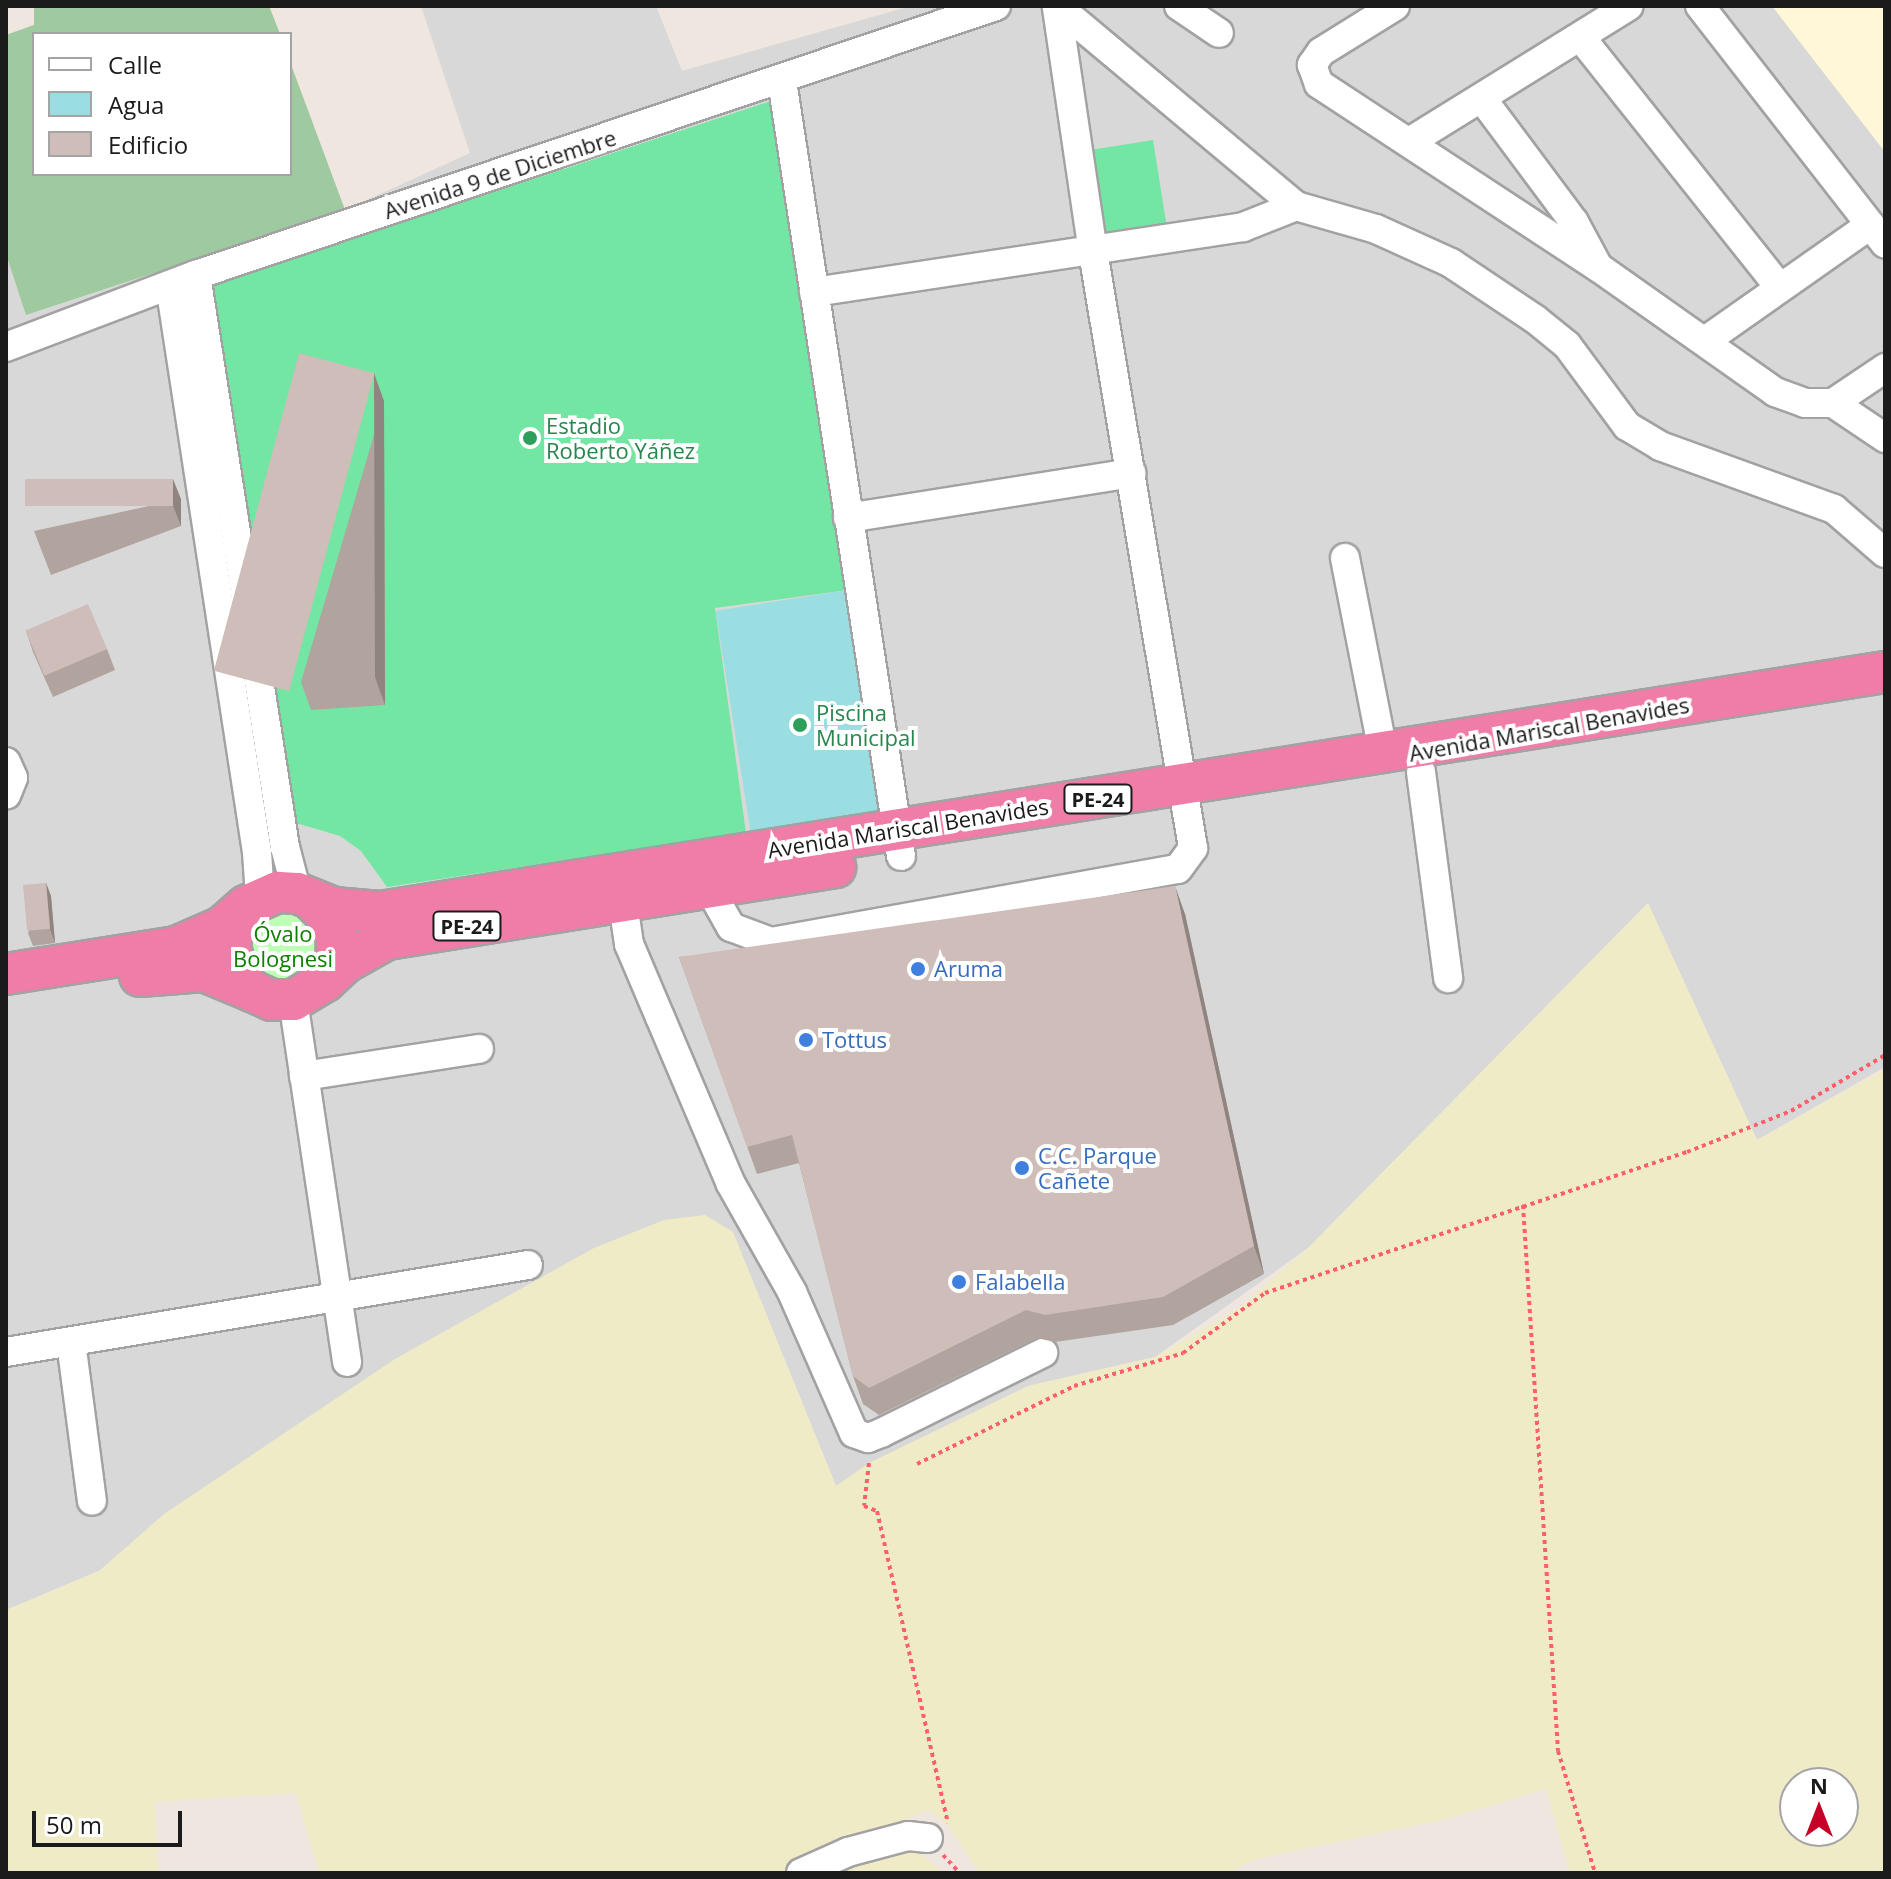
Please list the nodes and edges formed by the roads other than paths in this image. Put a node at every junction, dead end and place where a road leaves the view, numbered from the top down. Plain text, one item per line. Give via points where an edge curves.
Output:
1 (996, 6) edge
2 (1057, 6) edge
3 (1179, 6) edge
4 (1395, 6) edge
5 (1629, 6) edge
6 (1700, 6) edge
7 (1219, 33) dead end
8 (1582, 39) junction
9 (782, 81) junction
10 (1483, 100) junction
11 (1411, 141) junction
12 (1296, 206) junction
13 (1878, 234) edge
14 (1093, 252) junction
15 (1598, 267) junction
16 (183, 280) junction
17 (1780, 288) junction
18 (814, 292) junction
19 (1705, 341) junction
20 (6, 347) edge
21 (1885, 368) edge
22 (1833, 403) junction
23 (1885, 438) edge
24 (1131, 473) junction
25 (848, 518) junction
26 (1885, 553) edge
27 (1345, 558) dead end
28 (1885, 672) edge
29 (1885, 695) edge
30 (1777, 702) junction
31 (1384, 756) junction
32 (6, 762) edge
33 (1421, 772) junction
34 (6, 795) edge
35 (1186, 797) junction
36 (898, 843) junction
37 (620, 886) junction
38 (709, 888) junction
39 (279, 899) junction
40 (6, 974) edge
41 (1448, 978) dead end
42 (252, 991) junction
43 (309, 991) junction
44 (6, 998) edge
45 (479, 1049) dead end
46 (304, 1076) junction
47 (528, 1265) dead end
48 (335, 1295) junction
49 (71, 1342) junction
50 (6, 1352) edge
51 (1043, 1353) dead end
52 (347, 1362) dead end
53 (92, 1501) dead end
54 (928, 1838) road end
55 (801, 1873) edge

1 - 9 street, Avenida 9 de Diciembre
2 - 12 street
2 - 14 street
3 - 7 street
4 - 11 street via 1321,52 1312,75
5 - 8 street
6 - 13 street
8 - 10 street
8 - 17 street
9 - 16 street, Avenida 9 de Diciembre
9 - 18 street
10 - 11 street
10 - 15 street via 1574,222
11 - 15 street
12 - 14 street via 1243,227
12 - 26 street via 1376,229 1451,263 1567,345 1627,426 1660,446 1834,509
13 - 17 street
14 - 18 street
14 - 24 street
15 - 19 street
16 - 20 street, Avenida 9 de Diciembre
16 - 39 street via 285,847
17 - 19 street
18 - 25 street
19 - 22 street via 1775,392 1805,403
21 - 22 street
22 - 23 street
24 - 25 street
24 - 35 street
25 - 36 street
27 - 31 street
28 - 30 highway, Avenida Mariscal Benavides / PE-24
29 - 30 highway, Avenida Mariscal Benavides / PE-24
30 - 31 highway, Avenida Mariscal Benavides / PE-24 via 1688,705
30 - 33 highway, Avenida Mariscal Benavides / PE-24
31 - 35 highway, Avenida Mariscal Benavides / PE-24
32 - 34 street via 13,778
33 - 35 highway, Avenida Mariscal Benavides / PE-24
33 - 41 street
35 - 36 highway, Avenida Mariscal Benavides / PE-24
35 - 38 street via 1194,837 1187,862 1178,869 771,942 731,927
36 - 37 highway, Avenida Mariscal Benavides / PE-24
36 - 38 highway, Avenida Mariscal Benavides / PE-24
37 - 38 highway, Avenida Mariscal Benavides / PE-24
37 - 39 highway, Avenida Mariscal Benavides / PE-24 via 380,912
37 - 43 highway, Avenida Mariscal Benavides / PE-24 via 387,939
37 - 51 street via 629,944 731,1184 792,1292 854,1433 868,1438 881,1433
39 - 40 highway via 176,947
39 - 42 highway via 234,921 230,960
39 - 43 highway via 328,916 337,938 336,961
42 - 43 highway via 272,1000
42 - 44 highway via 204,971 181,970
43 - 46 street
45 - 46 street
46 - 48 street
47 - 48 street
48 - 49 street
48 - 52 street
49 - 50 street
49 - 53 street
54 - 55 street via 908,1836 863,1848

